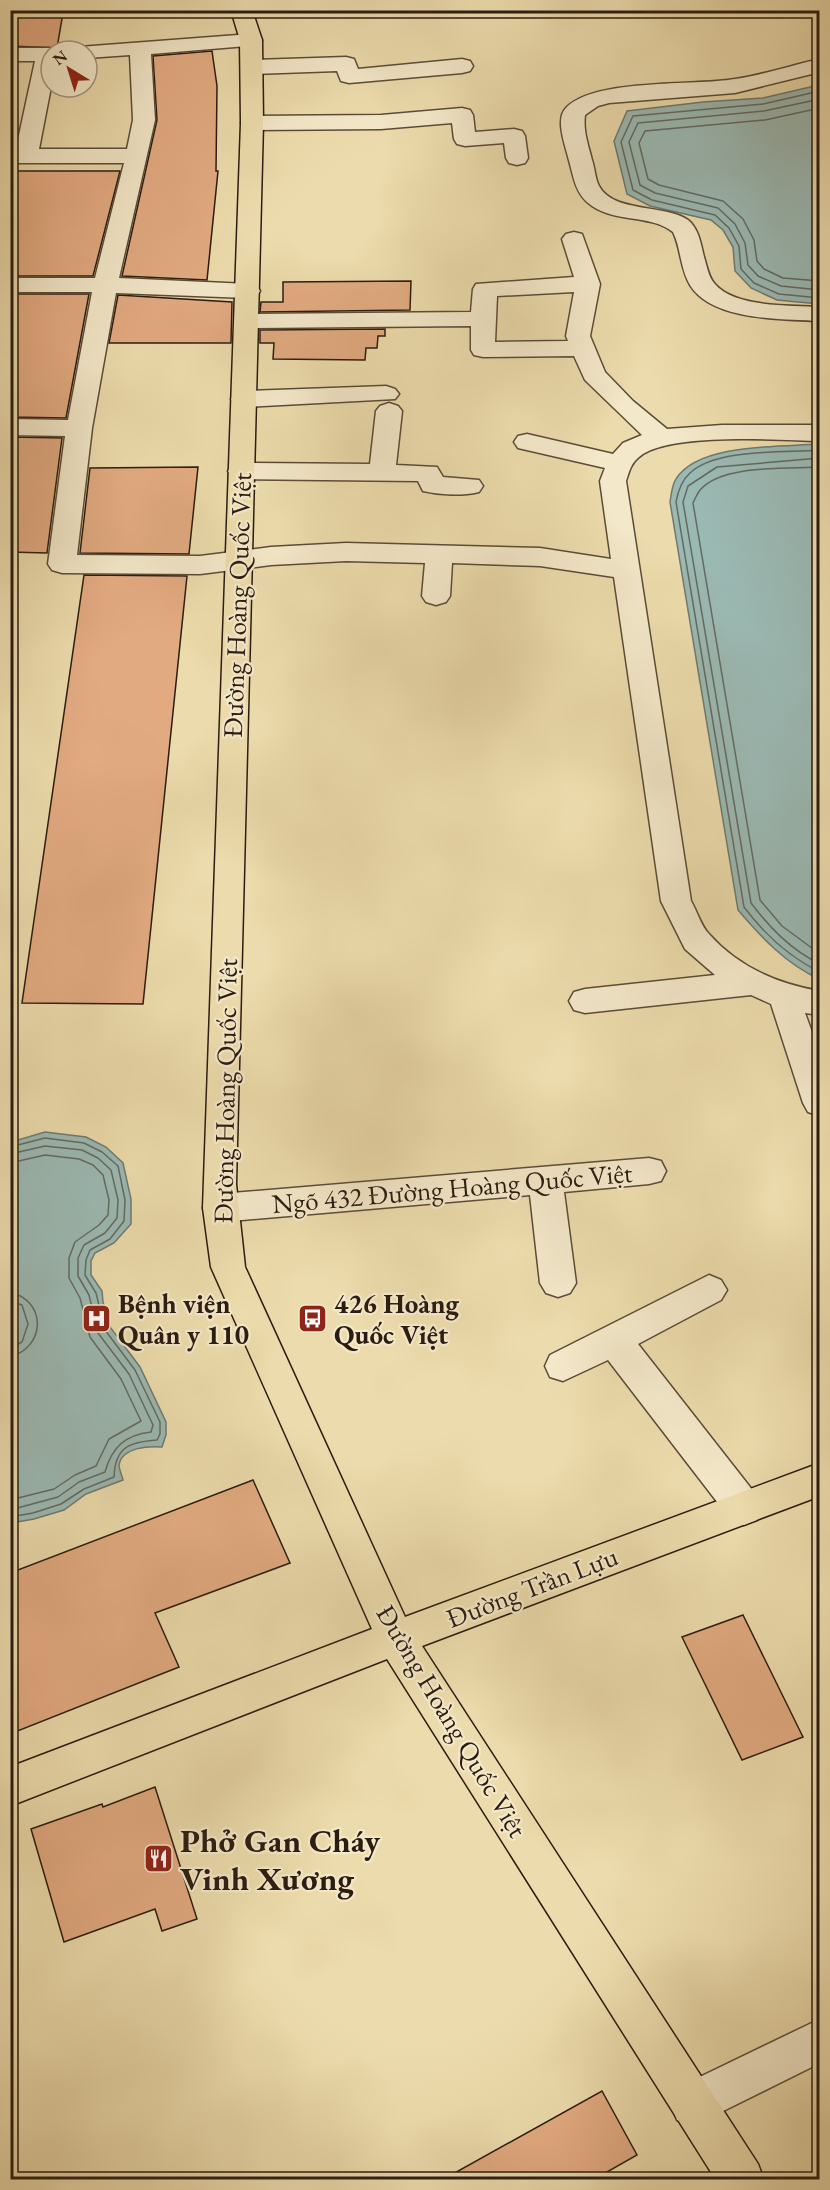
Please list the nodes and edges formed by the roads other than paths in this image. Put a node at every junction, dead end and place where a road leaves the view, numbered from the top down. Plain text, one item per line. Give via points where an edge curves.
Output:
1 (241, 10) edge
2 (140, 48) junction
3 (99, 51) edge
4 (39, 54) edge
5 (251, 54) junction
6 (10, 55) edge
7 (819, 65) edge
8 (462, 66) dead end
9 (39, 87) edge
10 (252, 123) junction
11 (18, 156) edge
12 (137, 156) junction
13 (517, 158) dead end
14 (574, 240) dead end
15 (588, 284) junction
16 (10, 285) edge
17 (105, 285) junction
18 (248, 291) junction
19 (819, 314) edge
20 (483, 319) junction
21 (247, 321) junction
22 (583, 348) junction
23 (244, 399) junction
24 (10, 427) edge
25 (79, 428) junction
26 (819, 433) edge
27 (660, 437) junction
28 (527, 442) dead end
29 (619, 464) junction
30 (241, 471) junction
31 (382, 474) junction
32 (470, 486) dead end
33 (438, 555) junction
34 (237, 562) junction
35 (627, 570) junction
36 (436, 596) dead end
37 (755, 983) junction
38 (784, 997) junction
39 (585, 1001) dead end
40 (819, 1003) edge
41 (819, 1102) edge
42 (649, 1171) dead end
43 (545, 1180) junction
44 (220, 1208) junction
45 (558, 1283) dead end
46 (709, 1290) dead end
47 (614, 1340) junction
48 (563, 1366) dead end
49 (819, 1479) edge
50 (744, 1508) junction
51 (395, 1638) junction
52 (10, 1787) edge
53 (819, 2040) edge
54 (693, 2104) junction
55 (742, 2180) edge

1 - 5 main road, Đường Hoàng Quốc Việt
2 - 3 street
2 - 5 street
2 - 12 street via 144,120
4 - 6 street
5 - 8 street via 346,64 349,76
5 - 10 main road, Đường Hoàng Quốc Việt
7 - 19 street via 735,86 608,96 590,101 574,112 571,124 588,189 597,200 613,207 680,225 687,234 703,287 723,300 749,308
9 - 11 street
10 - 13 street via 381,122 462,115 465,139 514,136
10 - 18 main road, Đường Hoàng Quốc Việt
11 - 12 street
12 - 17 street
14 - 15 street
15 - 20 street via 485,289
15 - 22 street via 578,336
16 - 17 street
17 - 18 street
17 - 25 street
18 - 21 main road, Đường Hoàng Quốc Việt
20 - 21 street
20 - 22 street via 483,350
21 - 23 main road, Đường Hoàng Quốc Việt
22 - 27 street via 594,375
23 - 30 main road, Đường Hoàng Quốc Việt
23 - 31 street via 388,403
24 - 25 street
25 - 34 street via 62,564
26 - 27 street
27 - 29 street via 632,449
28 - 29 street
29 - 35 street via 613,481
30 - 31 street
30 - 34 main road, Đường Hoàng Quốc Việt
31 - 32 street via 428,473 432,485
33 - 34 street via 346,552
33 - 35 street via 540,558
33 - 36 street
34 - 44 main road, Đường Hoàng Quốc Việt
35 - 37 street via 676,901 696,941 736,975
37 - 38 street
37 - 39 street
38 - 40 street
38 - 41 street
42 - 43 street, Ngõ 432 Đường Hoàng Quốc Việt
43 - 44 street, Ngõ 432 Đường Hoàng Quốc Việt
43 - 45 street
44 - 51 main road, Đường Hoàng Quốc Việt via 228,1267
46 - 47 street
47 - 48 street
47 - 50 street
49 - 50 main road, Đường Trần Lựu
50 - 51 main road, Đường Trần Lựu
51 - 52 main road, Đường Trần Lựu
51 - 54 main road, Đường Hoàng Quốc Việt
53 - 54 street
54 - 55 main road, Đường Hoàng Quốc Việt

